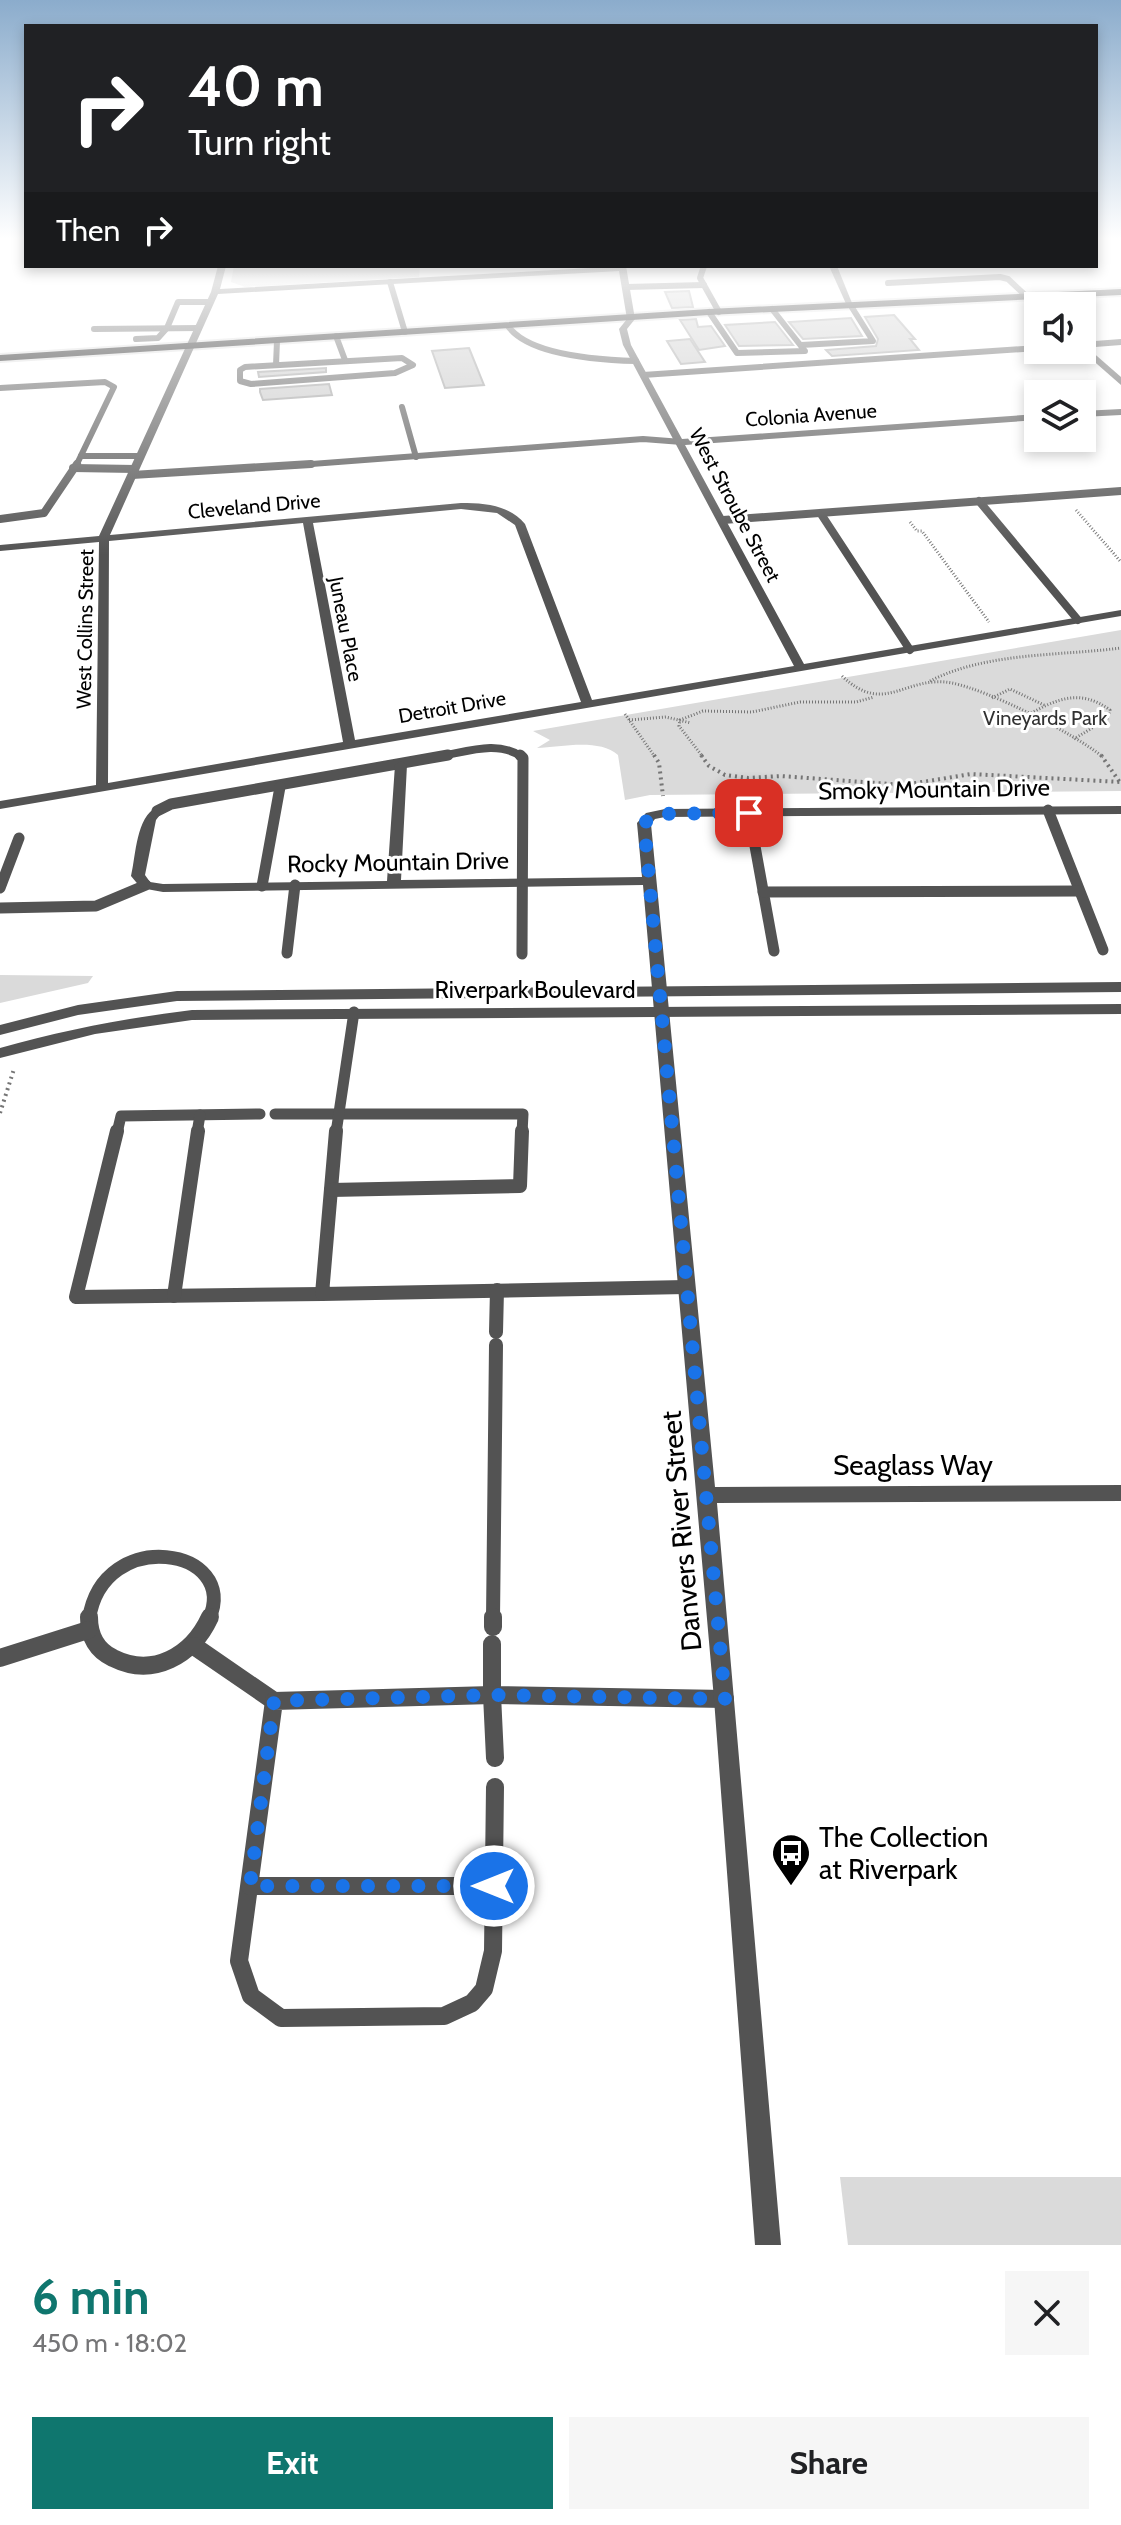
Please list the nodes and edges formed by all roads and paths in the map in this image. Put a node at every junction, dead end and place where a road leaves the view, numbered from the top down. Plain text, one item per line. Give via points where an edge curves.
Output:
1 (127, 345) edge
2 (155, 345) edge
3 (211, 345) edge
4 (277, 345) edge
5 (339, 345) edge
6 (535, 345) edge
7 (629, 345) edge
8 (732, 345) edge
9 (801, 345) joint
10 (805, 345) edge
11 (190, 346) junction
12 (1024, 349) edge
13 (0, 358) edge
14 (1096, 359) edge
15 (345, 360) junction
16 (636, 361) junction
17 (276, 365) junction
18 (643, 375) junction
19 (1121, 382) edge
20 (0, 388) edge
21 (402, 407) dead end
22 (1121, 412) edge
23 (1096, 413) edge
24 (1024, 418) edge
25 (682, 442) junction
26 (81, 456) junction
27 (140, 456) junction
28 (416, 457) junction
29 (73, 468) junction
30 (133, 472) junction
31 (1121, 491) edge
32 (979, 501) junction
33 (1072, 506) dead end
34 (821, 514) junction
35 (915, 517) dead end
36 (0, 519) edge
37 (307, 520) junction
38 (723, 520) junction
39 (104, 537) junction
40 (0, 548) edge
41 (1121, 562) edge
42 (1121, 613) edge
43 (1078, 620) junction
44 (991, 624) dead end
45 (1121, 648) edge
46 (910, 650) junction
47 (830, 662) junction
48 (801, 668) junction
49 (929, 682) junction
50 (874, 697) junction
51 (991, 699) junction
52 (617, 700) junction
53 (588, 705) junction
54 (1044, 706) junction
55 (1026, 716) junction
56 (629, 720) junction
57 (680, 720) junction
58 (691, 723) dead end
59 (1073, 739) junction
60 (350, 745) junction
61 (401, 765) junction
62 (1121, 783) edge
63 (280, 787) junction
64 (102, 788) junction
65 (0, 805) edge
66 (1048, 810) junction
67 (1121, 810) edge
68 (157, 811) joint
69 (749, 813) junction
70 (658, 814) junction
71 (19, 838) dead end
72 (651, 881) junction
73 (523, 882) junction
74 (394, 884) junction
75 (146, 885) junction
76 (295, 885) junction
77 (262, 886) junction
78 (0, 888) edge
79 (1079, 891) junction
80 (763, 892) junction
81 (0, 908) edge
82 (1103, 950) dead end
83 (774, 951) dead end
84 (287, 953) dead end
85 (522, 954) dead end
86 (1121, 987) edge
87 (659, 991) junction
88 (1121, 1009) edge
89 (354, 1012) junction
90 (662, 1013) junction
91 (0, 1030) edge
92 (0, 1053) edge
93 (14, 1068) dead end
94 (338, 1112) junction
95 (0, 1113) edge
96 (260, 1114) dead end
97 (275, 1114) dead end
98 (200, 1115) junction
99 (331, 1190) junction
100 (686, 1287) junction
101 (497, 1290) junction
102 (322, 1294) junction
103 (174, 1296) junction
104 (1121, 1493) edge
105 (706, 1495) junction
106 (493, 1627) dead end
107 (88, 1630) junction
108 (492, 1644) dead end
109 (194, 1646) junction
110 (0, 1658) edge
111 (492, 1695) junction
112 (725, 1699) junction
113 (274, 1701) junction
114 (495, 1758) dead end
115 (495, 1787) dead end
116 (250, 1886) junction
117 (494, 1886) junction
118 (768, 2245) edge

1 - 13 main road
2 - 11 main road
3 - 11 main road
4 - 17 lane
5 - 15 lane
6 - 16 lane via 599,361
7 - 16 street, West Stroube Street
8 - 9 lane via 737,353 805,351
9 - 10 lane
11 - 27 street, West Collins Street
12 - 18 lane
14 - 19 street
15 - 17 lane
15 - 17 lane via 402,358 413,365 395,373 240,381 245,367
16 - 18 street, West Stroube Street
18 - 25 street, West Stroube Street
20 - 26 lane via 111,384 113,391
21 - 28 lane
22 - 23 street
24 - 25 street, Colonia Avenue
25 - 28 lane via 643,439
25 - 38 street, West Stroube Street
26 - 27 lane
26 - 29 lane
27 - 30 street, West Collins Street
28 - 30 lane via 174,475
29 - 30 lane
29 - 36 lane via 49,509
30 - 39 street, West Collins Street
31 - 32 lane
32 - 34 lane
32 - 43 lane
33 - 41 path
34 - 38 lane
34 - 46 lane
35 - 44 path via 907,518
37 - 39 street, Cleveland Drive
37 - 53 street, Cleveland Drive via 461,506 510,515 520,524
37 - 60 street, Juneau Place
38 - 48 street, West Stroube Street
39 - 40 street, Cleveland Drive
39 - 64 street, West Collins Street
42 - 43 street, Detroit Drive
43 - 46 street, Detroit Drive
45 - 49 path via 999,662 945,673
46 - 47 street, Detroit Drive
47 - 48 street, Detroit Drive
47 - 50 path via 852,688
48 - 52 street, Detroit Drive
49 - 50 path
49 - 51 path via 959,683
50 - 57 path via 800,702 762,711 718,709 689,713
51 - 54 path via 1010,689
51 - 55 path
52 - 53 street, Detroit Drive
52 - 56 path
53 - 60 street, Detroit Drive
54 - 55 path
54 - 59 path via 1062,696 1082,695 1110,710 1107,719
55 - 59 path
56 - 57 path
56 - 70 path via 659,763
57 - 58 path
57 - 62 path via 686,738 709,766 725,775 904,785 971,774
59 - 62 path via 1101,755
60 - 64 street, Detroit Drive
61 - 63 lane
61 - 73 lane via 496,747 523,758
61 - 74 street
63 - 68 lane via 171,804
63 - 77 lane
64 - 65 street, Detroit Drive
66 - 67 street, Smoky Mountain Drive
66 - 69 street, Smoky Mountain Drive
66 - 79 lane
68 - 75 street via 150,819 138,876
69 - 70 street, Smoky Mountain Drive
69 - 80 lane
70 - 72 street, Danvers River Street via 644,823
71 - 78 lane
72 - 73 street, Rocky Mountain Drive
72 - 87 street, Danvers River Street
73 - 74 street, Rocky Mountain Drive
73 - 85 lane
74 - 76 street, Rocky Mountain Drive
75 - 77 street, Rocky Mountain Drive
75 - 81 lane via 96,906
76 - 77 street, Rocky Mountain Drive
76 - 84 lane
79 - 80 lane
79 - 82 lane
80 - 83 lane
86 - 87 street, Riverpark Boulevard
87 - 90 street, Danvers River Street
87 - 91 street, Riverpark Boulevard via 177,996 78,1010
88 - 90 street, Riverpark Boulevard
89 - 90 street, Riverpark Boulevard
89 - 92 street, Riverpark Boulevard via 192,1015 128,1022
89 - 94 lane
90 - 100 street, Danvers River Street
93 - 95 path
94 - 97 lane
94 - 99 lane
94 - 99 lane via 523,1114 520,1186
96 - 98 lane
98 - 103 lane
98 - 103 lane via 121,1116 76,1297
99 - 102 lane
100 - 101 lane
100 - 105 street, Danvers River Street
101 - 102 lane
101 - 106 lane
102 - 103 lane
104 - 105 street, Seaglass Way
105 - 112 street, Danvers River Street
107 - 109 lane via 111,1660 131,1666 164,1663
107 - 109 lane via 94,1594 123,1565 152,1555 181,1557 203,1571 215,1594 211,1621
107 - 110 lane
108 - 111 lane
109 - 113 lane
111 - 112 lane
111 - 113 lane
111 - 114 lane
112 - 118 street, Danvers River Street
113 - 116 lane
115 - 117 lane
116 - 117 lane
116 - 117 lane via 239,1961 242,1985 258,2007 281,2018 444,2016 464,2009 484,1990 493,1963

